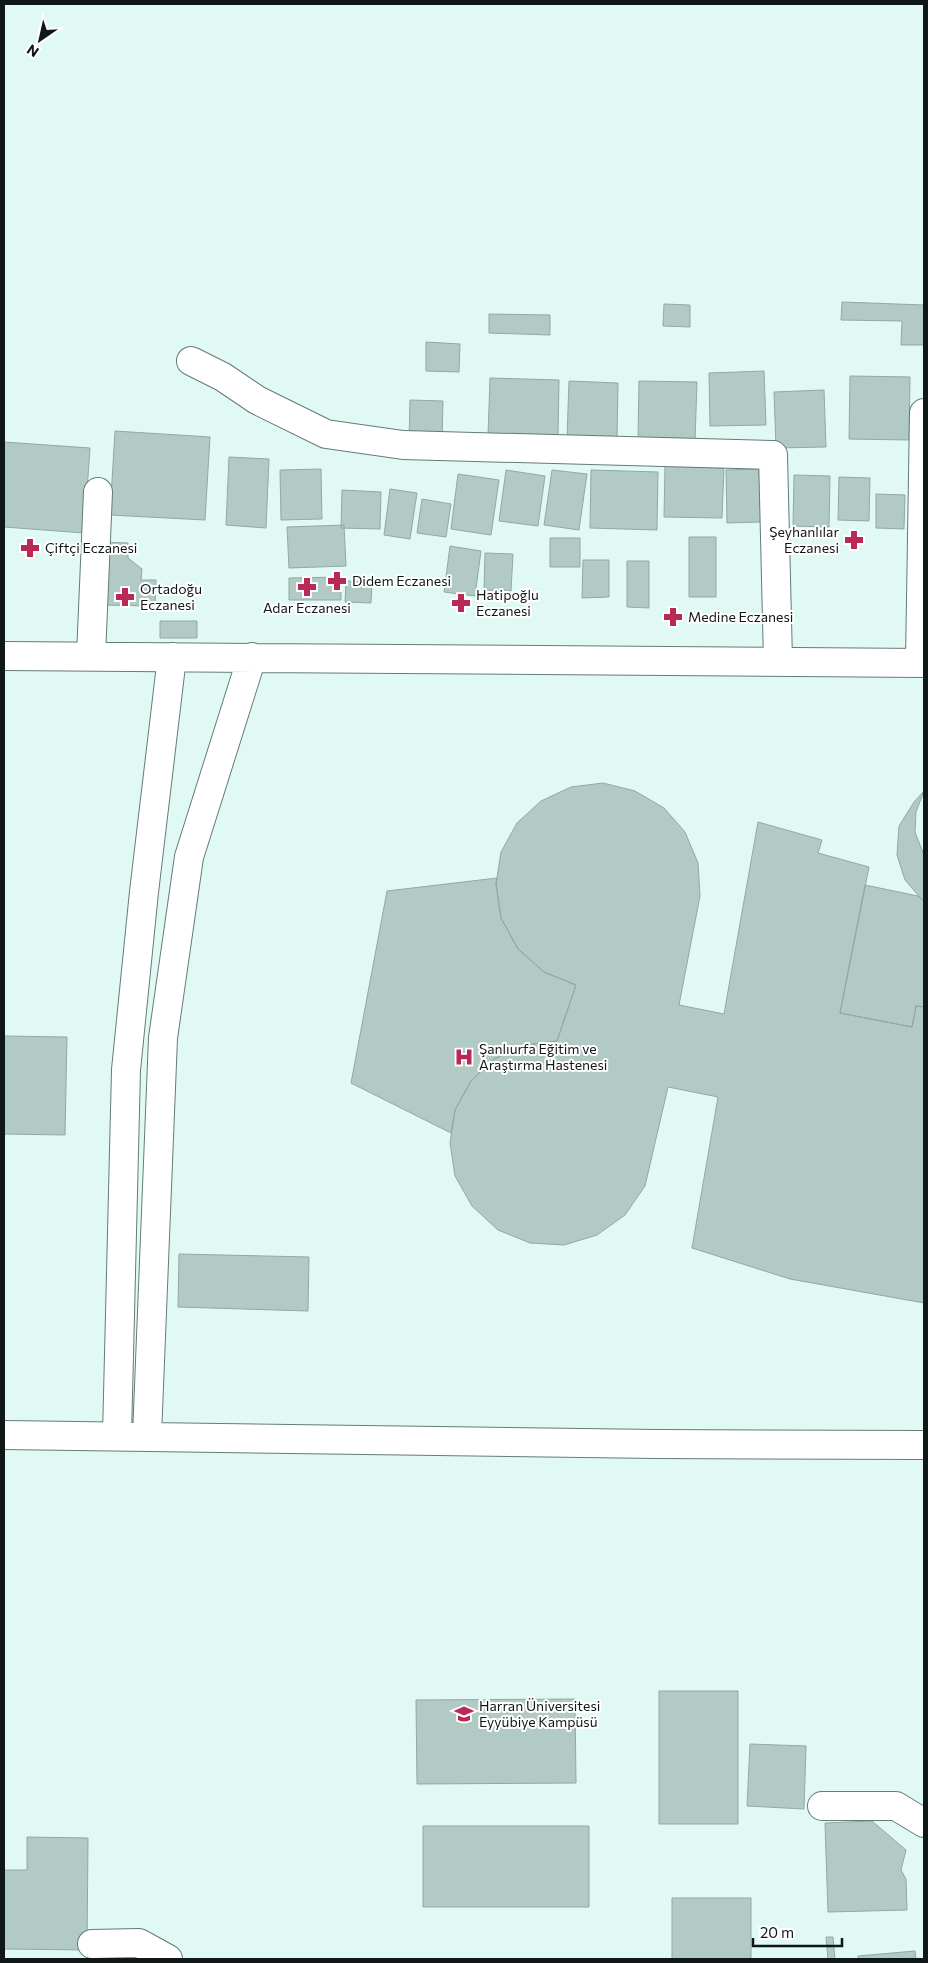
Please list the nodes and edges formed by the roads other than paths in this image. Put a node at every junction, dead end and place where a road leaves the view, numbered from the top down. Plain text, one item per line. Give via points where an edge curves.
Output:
1 (191, 362) dead end
2 (924, 413) edge
3 (98, 492) dead end
4 (4, 656) edge
5 (91, 656) junction
6 (172, 657) junction
7 (252, 658) junction
8 (778, 662) junction
9 (922, 663) edge
10 (4, 1435) edge
11 (117, 1436) junction
12 (147, 1436) junction
13 (924, 1445) edge
14 (822, 1806) dead end
15 (924, 1823) edge
16 (92, 1944) dead end
17 (168, 1959) edge

1 - 8 street via 326,434 403,445 773,455
2 - 9 street
3 - 5 street
4 - 5 street
5 - 6 street
6 - 7 street
6 - 11 street via 126,1070
7 - 8 street
7 - 12 street via 189,857 163,1038
8 - 9 street
10 - 11 street
11 - 12 street
12 - 13 street
14 - 15 street via 896,1806
16 - 17 street via 140,1943

